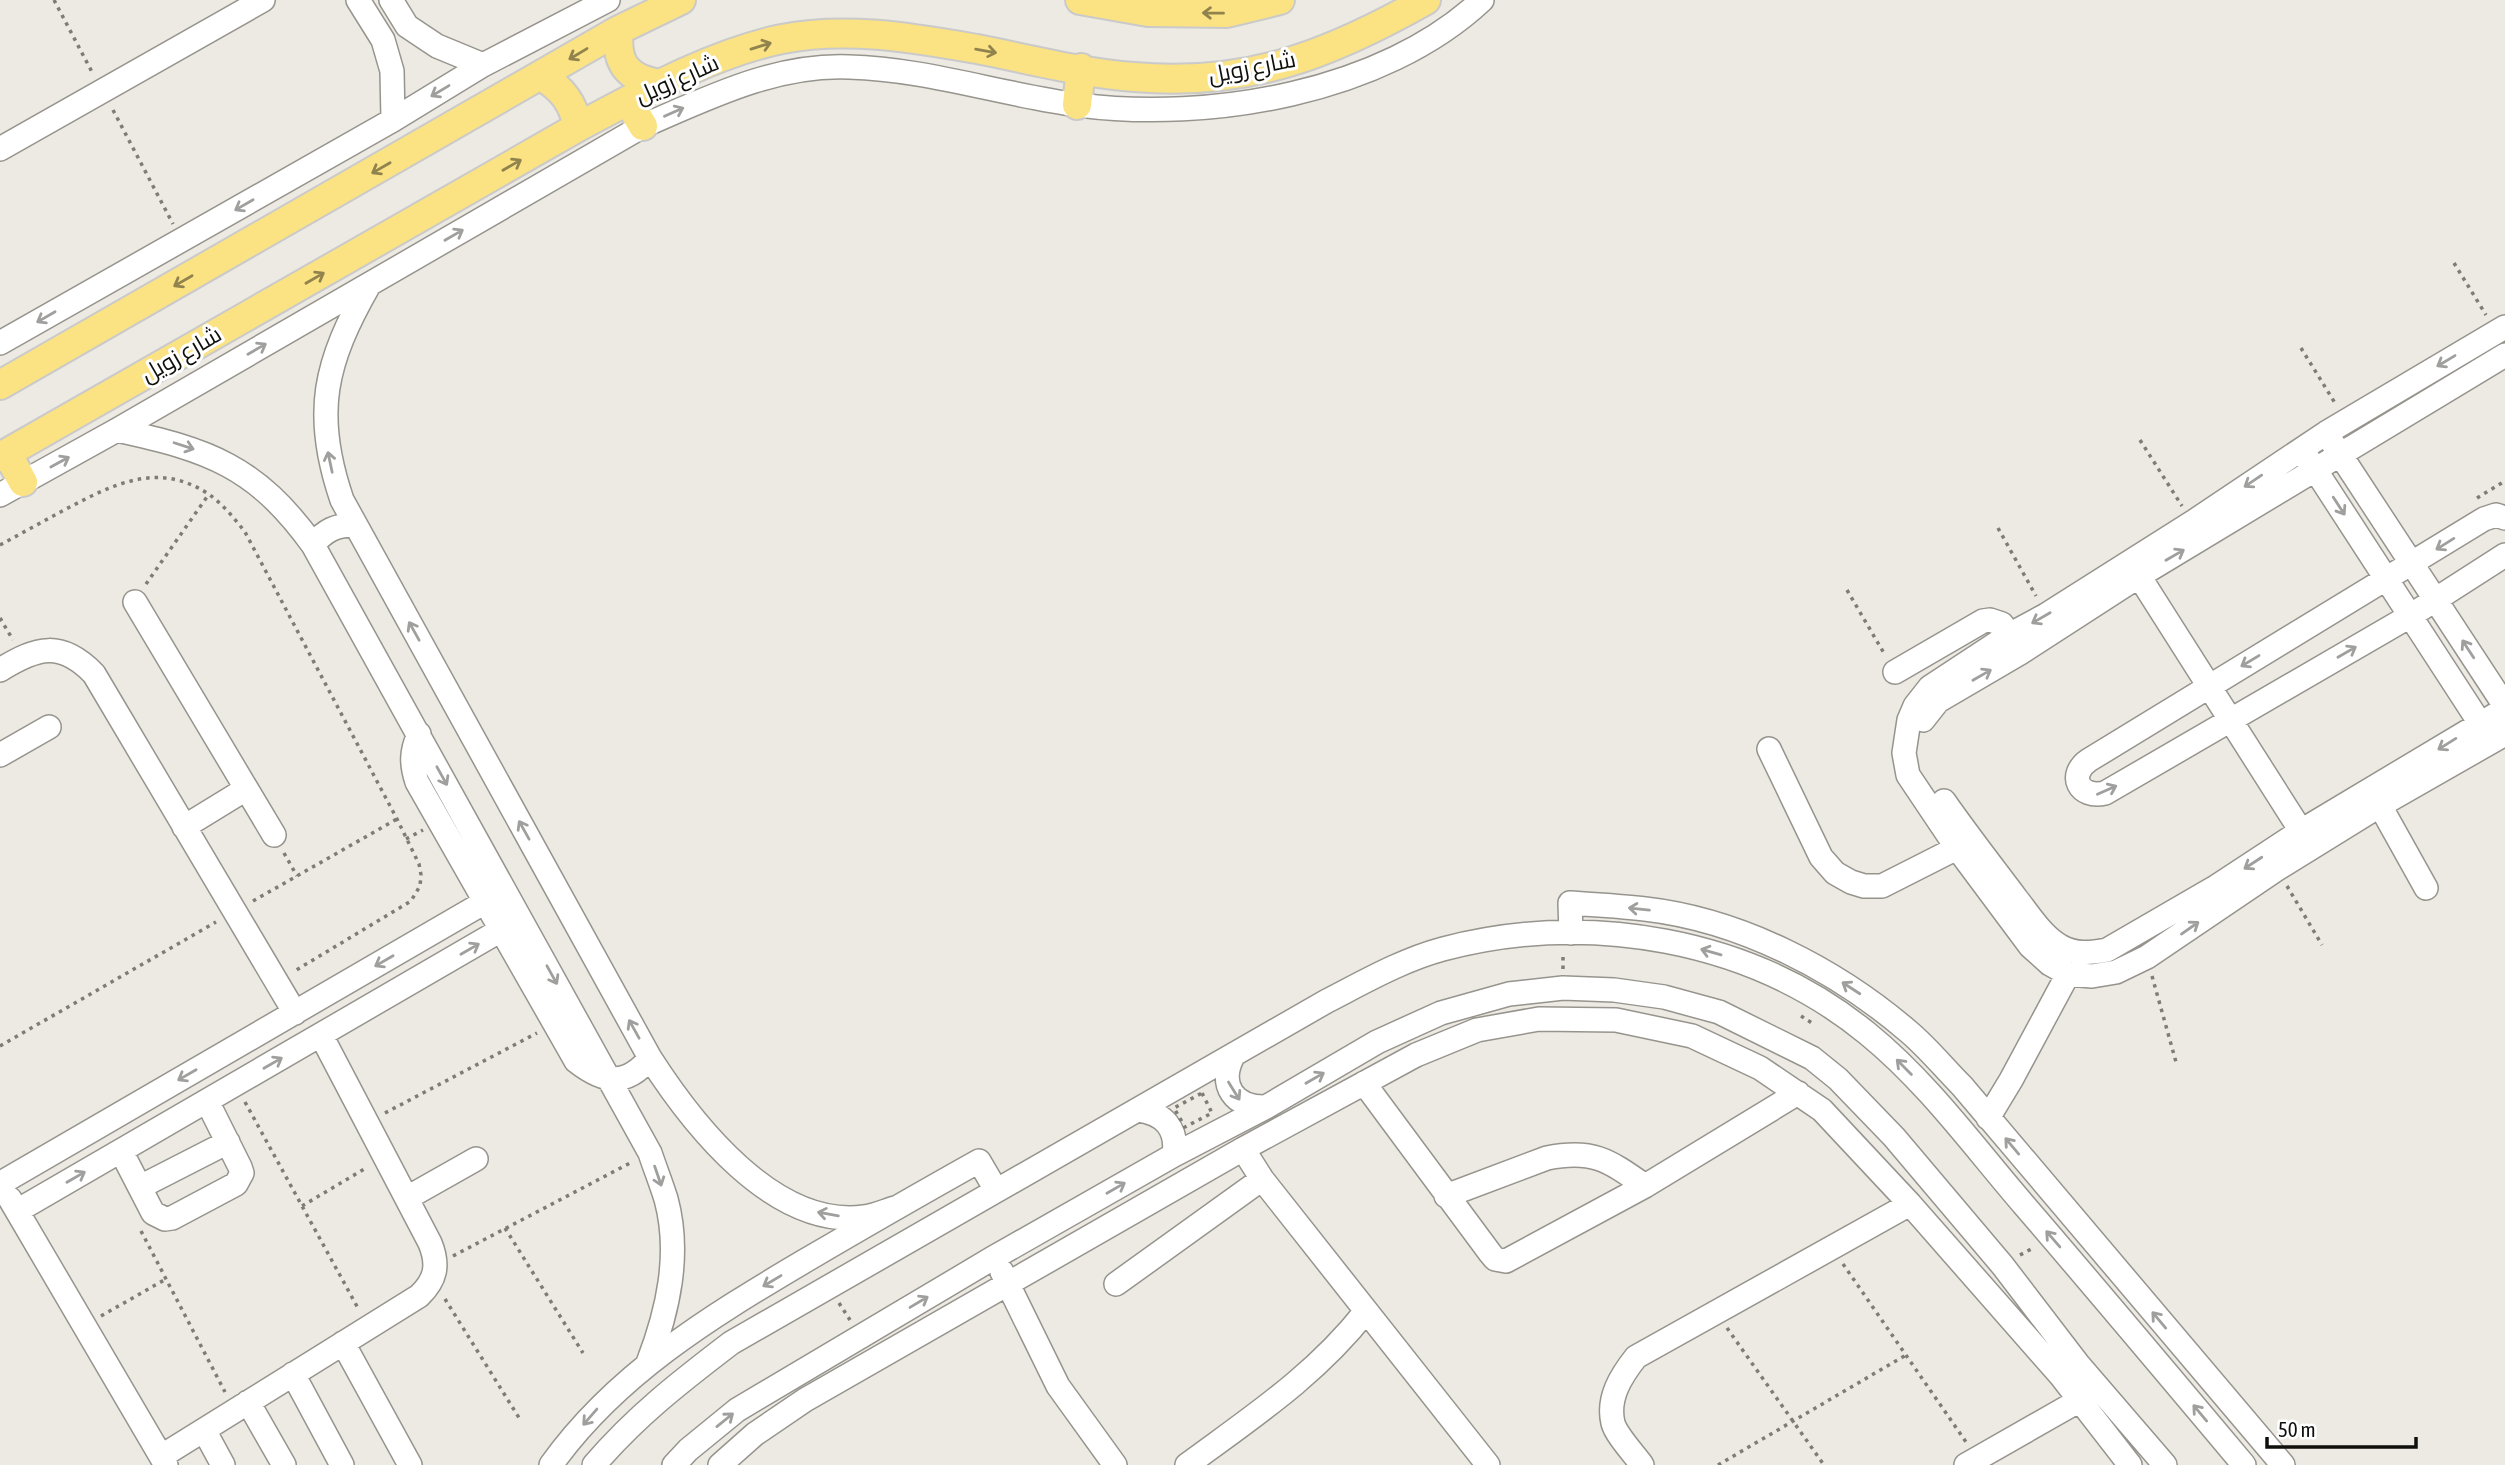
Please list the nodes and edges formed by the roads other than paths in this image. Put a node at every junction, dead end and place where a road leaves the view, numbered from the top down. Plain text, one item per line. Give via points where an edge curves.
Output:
1 (263, 0) edge
2 (358, 0) edge
3 (391, 0) edge
4 (608, 0) edge
5 (681, 0) edge
6 (1080, 0) edge
7 (1280, 0) edge
8 (1426, 0) edge
9 (1482, 0) edge
10 (407, 26) junction
11 (619, 30) junction
12 (383, 40) junction
13 (483, 65) junction
14 (1082, 68) junction
15 (541, 76) junction
16 (660, 84) junction
17 (628, 101) junction
18 (1077, 105) junction
19 (393, 120) junction
20 (578, 127) junction
21 (643, 127) junction
22 (0, 149) edge
23 (370, 283) junction
24 (2501, 329) edge
25 (0, 343) edge
26 (2505, 355) edge
27 (0, 385) edge
28 (117, 430) junction
29 (2326, 433) junction
30 (2302, 449) junction
31 (2340, 454) junction
32 (4, 455) edge
33 (2316, 470) junction
34 (12, 488) edge
35 (2505, 518) edge
36 (355, 525) junction
37 (2198, 530) junction
38 (313, 545) junction
39 (2505, 555) edge
40 (2412, 565) junction
41 (2139, 576) junction
42 (2387, 580) junction
43 (2087, 600) junction
44 (2435, 600) junction
45 (135, 602) road end
46 (2410, 616) junction
47 (2014, 644) junction
48 (0, 670) edge
49 (1895, 672) road end
50 (2209, 685) junction
51 (2505, 707) edge
52 (2231, 719) junction
53 (49, 727) dead end
54 (2492, 733) edge
55 (419, 734) junction
56 (1769, 750) dead end
57 (0, 755) edge
58 (246, 789) junction
59 (2376, 798) junction
60 (1947, 819) junction
61 (184, 827) junction
62 (2301, 831) junction
63 (274, 835) road end
64 (1957, 848) junction
65 (1986, 872) junction
66 (2426, 888) dead end
67 (2219, 896) junction
68 (485, 902) junction
69 (501, 930) junction
70 (2133, 935) junction
71 (1567, 943) junction
72 (2107, 950) junction
73 (2147, 957) junction
74 (2059, 961) junction
75 (2116, 972) junction
76 (295, 1013) junction
77 (321, 1035) junction
78 (1233, 1056) junction
79 (650, 1058) junction
80 (611, 1080) junction
81 (1364, 1083) junction
82 (1798, 1093) junction
83 (207, 1101) junction
84 (1266, 1107) junction
85 (1138, 1110) junction
86 (1988, 1118) junction
87 (228, 1142) junction
88 (1243, 1149) junction
89 (121, 1151) junction
90 (1174, 1155) junction
91 (476, 1159) dead end
92 (1262, 1179) junction
93 (1, 1182) edge
94 (1645, 1186) junction
95 (140, 1188) junction
96 (996, 1190) junction
97 (1446, 1196) junction
98 (407, 1198) junction
99 (1910, 1204) junction
100 (895, 1208) junction
101 (17, 1211) junction
102 (993, 1258) junction
103 (1009, 1284) junction
104 (1116, 1284) dead end
105 (2135, 1292) junction
106 (2112, 1307) junction
107 (1366, 1311) junction
108 (343, 1343) junction
109 (648, 1363) junction
110 (2070, 1370) junction
111 (293, 1374) junction
112 (2080, 1400) junction
113 (241, 1406) junction
114 (204, 1430) junction
115 (164, 1460) edge
116 (1972, 1462) edge
117 (223, 1465) edge
118 (284, 1465) edge
119 (342, 1465) edge
120 (410, 1465) edge
121 (551, 1465) edge
122 (594, 1465) edge
123 (674, 1465) edge
124 (720, 1465) edge
125 (1115, 1465) edge
126 (1186, 1465) edge
127 (1488, 1465) edge
128 (1642, 1465) edge
129 (2130, 1465) edge
130 (2165, 1465) edge
131 (2244, 1465) edge
132 (2283, 1465) edge

1 - 22 street
2 - 12 street
3 - 10 street
4 - 13 street
5 - 11 main road
7 -> 6 main road via 1227,13 1149,12
8 - 14 main road, شارع زويل via 1340,45 1282,66 1178,79
9 - 18 street via 1423,43 1313,89 1194,110
10 - 12 street
10 - 13 street via 437,46
11 -> 15 main road
11 - 16 main road via 621,61 644,82
12 - 19 street via 392,71
13 -> 19 street
16 -> 14 main road, شارع زويل via 783,39 844,33 909,37
14 - 18 main road
15 - 20 main road via 567,96
15 -> 27 main road
16 - 17 main road, شارع زويل
17 - 20 main road, شارع زويل
17 - 21 main road
21 -> 18 street via 730,88 788,72 848,66 931,76
19 -> 25 street
32 -> 20 main road, شارع زويل
23 -> 21 street
28 -> 23 street
36 -> 23 street via 332,472 325,414 334,356
24 -> 29 street
26 - 31 street
34 -> 28 street
28 -> 38 street via 176,443 229,464 276,499
29 - 30 street
29 - 31 street
30 - 33 street
30 -> 37 street
31 - 33 street
31 - 40 street
32 - 34 main road
33 - 37 street
33 -> 42 street
35 -> 40 street via 2484,519
36 - 38 street via 331,528
79 -> 36 street
41 -> 37 street
37 - 43 street
38 - 55 street
39 - 44 street
40 - 42 street
40 - 44 street
41 - 43 street
41 - 50 street
42 - 46 street
42 -> 50 street
43 - 47 street
43 -> 47 street via 2046,615
44 - 46 street
51 -> 44 street
45 - 58 street
52 -> 46 street
46 - 54 street
47 - 49 street via 2002,624 1983,621
47 - 60 street via 1915,706 1915,723 1903,753
48 - 61 street via 41,650 80,660 94,674
50 - 52 street
50 -> 52 street via 2081,766 2079,785 2085,792 2105,793
51 - 54 street
52 - 62 street
53 - 57 street
54 - 59 street
55 - 68 street via 412,750 417,782
55 -> 80 street
56 - 64 street via 1821,857 1851,882 1882,886
58 - 61 street
58 - 63 street
59 - 62 street
59 - 66 street
59 - 67 street via 2277,869
60 - 64 street
60 - 65 street
61 - 76 street
62 -> 67 street
64 - 65 street
65 - 74 street via 2023,922 2030,946
67 - 70 street
73 -> 67 street
68 - 69 street
68 -> 76 street
77 -> 69 street
69 - 80 street via 576,1061 592,1074
70 - 72 street
70 - 73 street
71 - 78 street via 1487,940 1440,950 1327,1001
86 -> 71 street via 1910,1033 1853,988 1788,952 1719,925 1659,912 1570,903
106 -> 71 street via 1907,1068 1824,1002 1740,962 1677,943 1625,934
72 - 74 street via 2076,952
72 - 75 street
73 - 75 street
74 - 75 street via 2092,976
74 - 86 street via 2011,1080
76 -> 93 street
83 -> 77 street
77 - 98 street
78 -> 84 street via 1227,1077 1235,1097 1244,1104
78 - 85 street
79 - 80 street via 627,1078
100 -> 79 street via 864,1217 828,1216 794,1205 732,1159 702,1129
80 -> 109 street via 650,1153 667,1201 671,1284 663,1324
81 - 82 street via 1477,1030 1539,1019 1616,1020 1692,1036 1760,1068
81 - 88 street
81 - 97 street
82 - 94 street
82 - 99 street via 1822,1110
83 - 87 street
83 - 89 street
84 - 90 street
84 -> 110 street via 1377,1042 1441,1013 1509,994 1563,988 1614,990 1664,996 1719,1012 1812,1058 1838,1079 1894,1137 2003,1266
85 - 90 street via 1160,1115 1168,1123
85 - 96 street
105 -> 86 street
87 - 95 street
87 - 95 street via 240,1167 240,1180 172,1218 153,1213
88 - 92 street
88 - 103 street
89 - 95 street
101 -> 89 street
102 -> 90 street
91 - 98 street
92 - 104 street
92 - 107 street
93 - 101 street
94 - 97 street via 1604,1159 1580,1154 1547,1158
94 - 97 street via 1506,1261 1494,1259
96 - 100 street via 979,1161
96 - 122 street via 731,1343 657,1399
98 - 108 street via 430,1243 434,1272 419,1296
99 - 110 street
99 - 128 street via 1636,1357 1621,1376 1612,1399 1614,1425
100 -> 109 street via 735,1302
101 - 115 street
102 - 103 street
123 -> 102 street via 737,1410
103 - 124 street via 805,1400
103 - 125 street via 1058,1386
105 - 106 street
132 -> 105 street
131 -> 106 street
107 - 126 street via 1311,1371
107 - 127 street
108 - 111 street
108 - 120 street
109 -> 121 street via 597,1410
110 - 112 street
110 - 130 street
111 - 113 street
111 - 119 street
112 - 116 street
112 - 129 street
113 - 114 street
113 - 118 street
114 - 115 street
114 - 117 street

